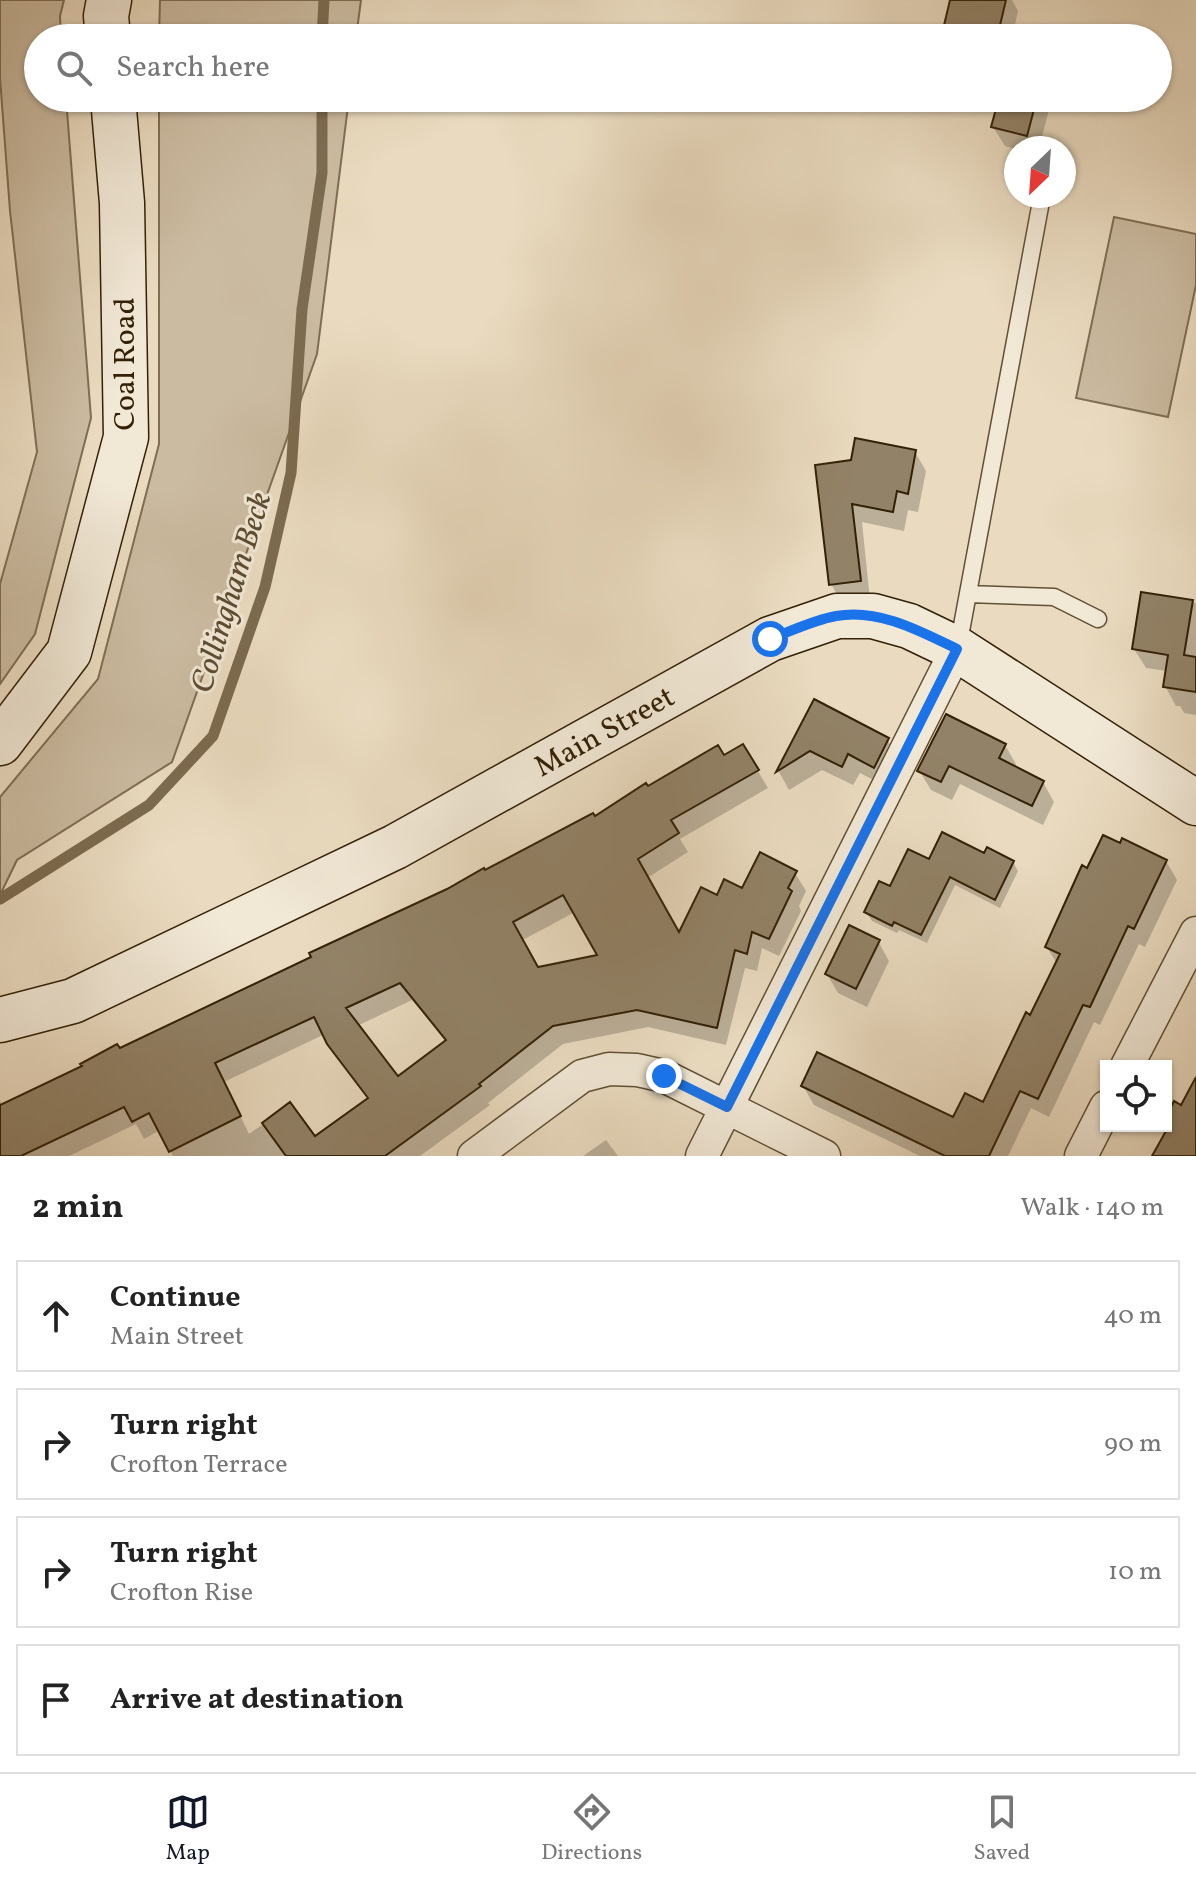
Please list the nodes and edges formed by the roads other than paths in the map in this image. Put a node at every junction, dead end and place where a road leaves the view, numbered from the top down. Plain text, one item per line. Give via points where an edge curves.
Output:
1 (109, 0) edge
2 (107, 24) edge
3 (114, 112) edge
4 (1040, 208) edge
5 (968, 594) junction
6 (1098, 619) dead end
7 (957, 649) junction
8 (0, 743) edge
9 (1196, 803) edge
10 (1196, 933) edge
11 (0, 1020) edge
12 (1130, 1060) edge
13 (727, 1107) junction
14 (1100, 1119) edge
15 (474, 1156) edge
16 (702, 1156) edge
17 (824, 1156) edge
18 (1081, 1156) edge

1 - 2 street
3 - 8 street, Coal Road via 122,203 126,437 69,652
4 - 5 lane
5 - 6 lane via 1054,597
5 - 7 lane
7 - 9 street, Main Street
7 - 11 street, Main Street via 873,616 837,616 770,639 395,847 73,1001
7 - 13 street
10 - 12 street
13 - 15 street via 664,1076 609,1069 582,1076
13 - 16 street
13 - 17 street
14 - 18 street

